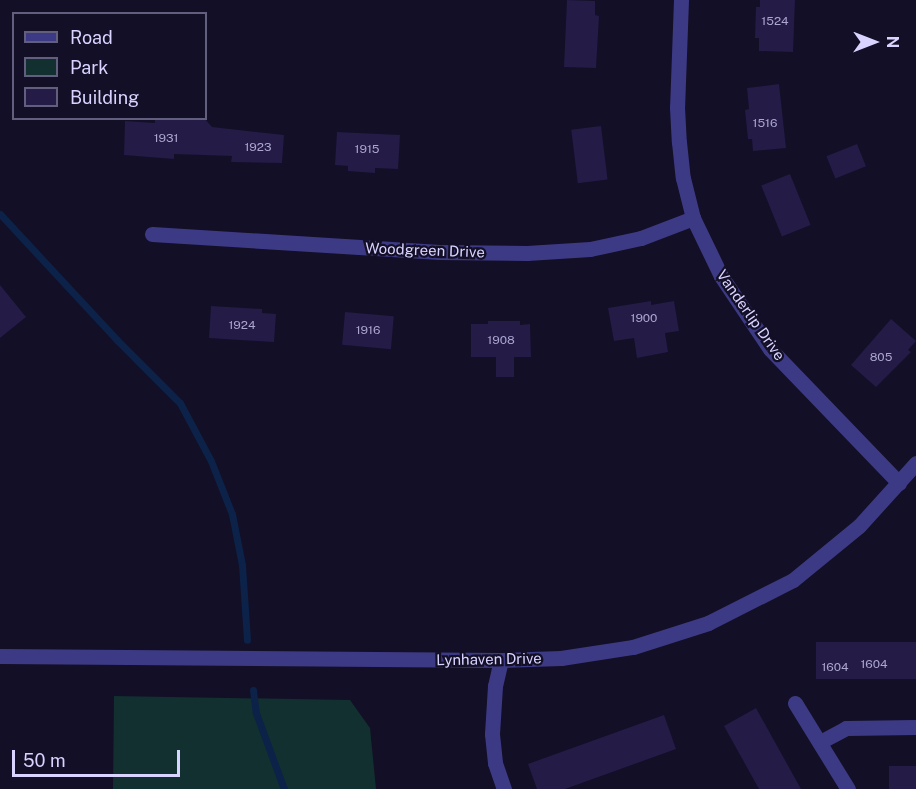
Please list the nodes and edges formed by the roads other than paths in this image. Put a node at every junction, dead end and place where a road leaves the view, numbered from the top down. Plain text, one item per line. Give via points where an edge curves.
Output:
1 (681, 0) edge
2 (693, 218) junction
3 (152, 234) dead end
4 (916, 463) edge
5 (899, 483) junction
6 (0, 656) edge
7 (501, 660) junction
8 (795, 703) dead end
9 (916, 727) edge
10 (820, 742) junction
11 (504, 789) edge
12 (848, 789) edge

1 - 2 street, Vanderlip Drive via 678,130 683,178
2 - 3 street, Woodgreen Drive via 641,238 600,247 527,254
2 - 5 street, Vanderlip Drive via 721,276 770,349
4 - 5 street, Lynhaven Drive
5 - 7 street, Lynhaven Drive via 859,526 793,580 708,623 633,647 561,658
6 - 7 street, Lynhaven Drive
7 - 11 street via 492,735 495,763
8 - 10 street
9 - 10 street via 846,728
10 - 12 street

